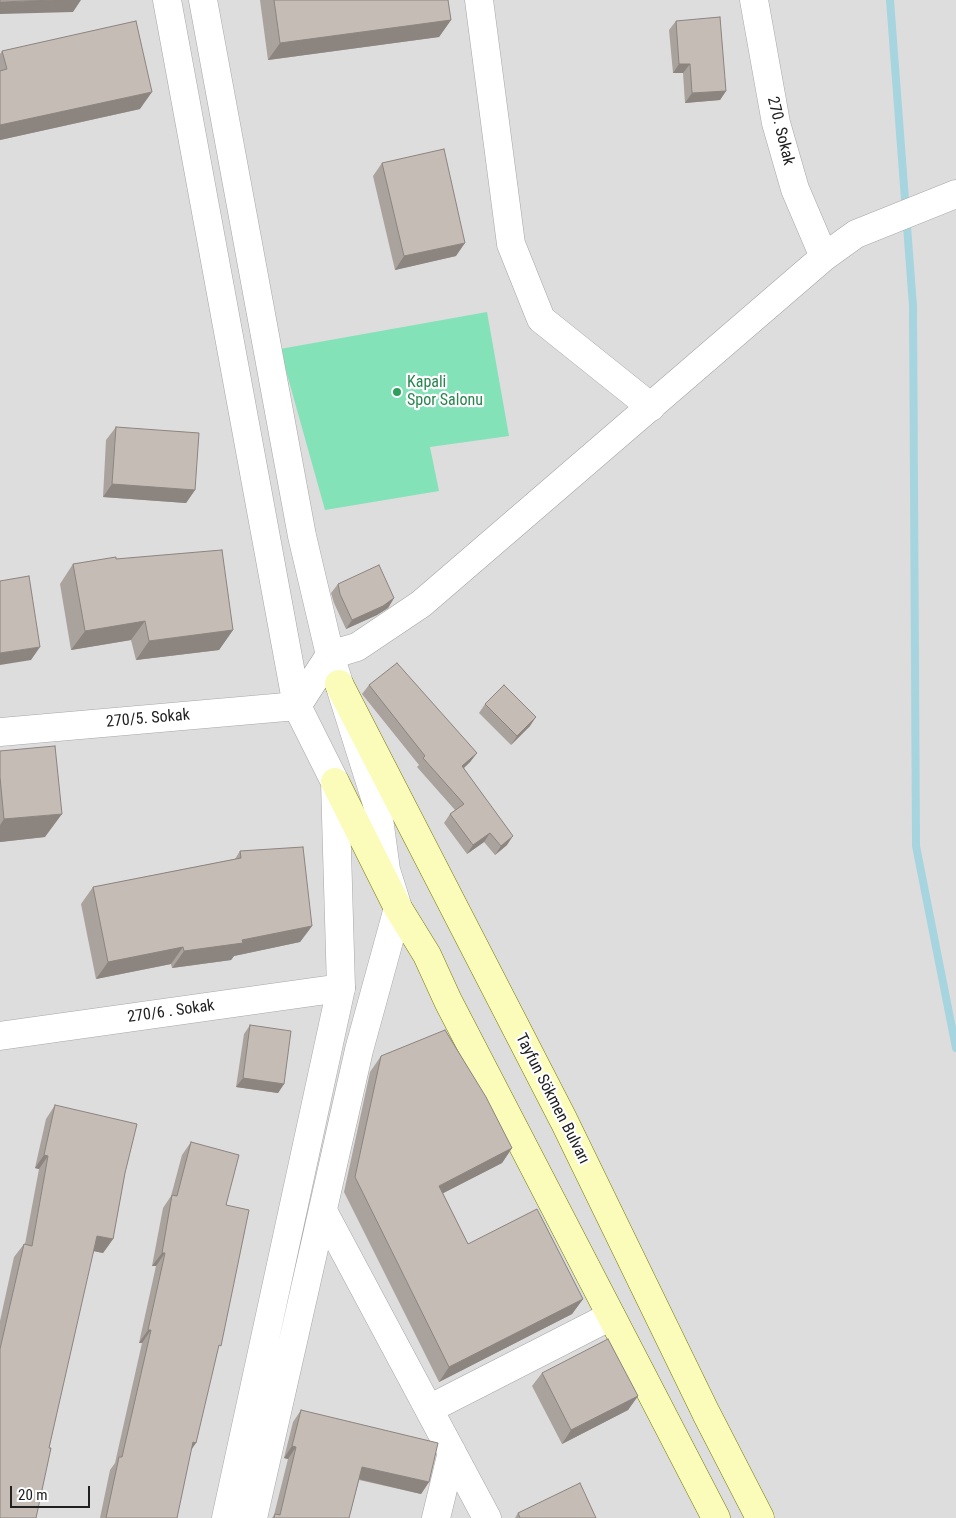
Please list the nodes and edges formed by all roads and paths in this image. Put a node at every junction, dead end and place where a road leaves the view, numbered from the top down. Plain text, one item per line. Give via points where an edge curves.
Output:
1 (167, 0) edge
2 (203, 0) edge
3 (479, 0) edge
4 (754, 0) edge
5 (956, 194) edge
6 (824, 258) junction
7 (651, 407) junction
8 (330, 655) junction
9 (339, 684) junction
10 (297, 706) junction
11 (0, 732) edge
12 (335, 782) junction
13 (398, 908) junction
14 (341, 988) junction
15 (0, 1036) edge
16 (323, 1211) junction
17 (611, 1316) junction
18 (429, 1409) junction
19 (452, 1452) junction
20 (226, 1518) edge
21 (252, 1518) edge
22 (436, 1518) edge
23 (487, 1518) edge
24 (716, 1518) edge
25 (760, 1518) edge

1 - 10 street
2 - 8 street via 302,536
3 - 7 street via 511,244 541,319
4 - 6 street, 270. Sokak via 776,123 795,189
5 - 6 street via 856,234
6 - 7 street
7 - 8 street via 421,604 357,647
8 - 9 street
8 - 10 street
9 - 13 street via 377,804 386,870
9 - 25 main road, Tayfun Sökmen Bulvarı via 564,1122
10 - 11 street, 270/5. Sokak
10 - 12 street
12 - 13 main road
12 - 14 street
13 - 16 street via 359,1050
13 - 17 main road via 427,955
14 - 15 street, 270/6 . Sokak
14 - 20 street
16 - 18 street
16 - 21 street
17 - 18 street
17 - 24 main road
18 - 19 street
19 - 22 street
19 - 23 street

